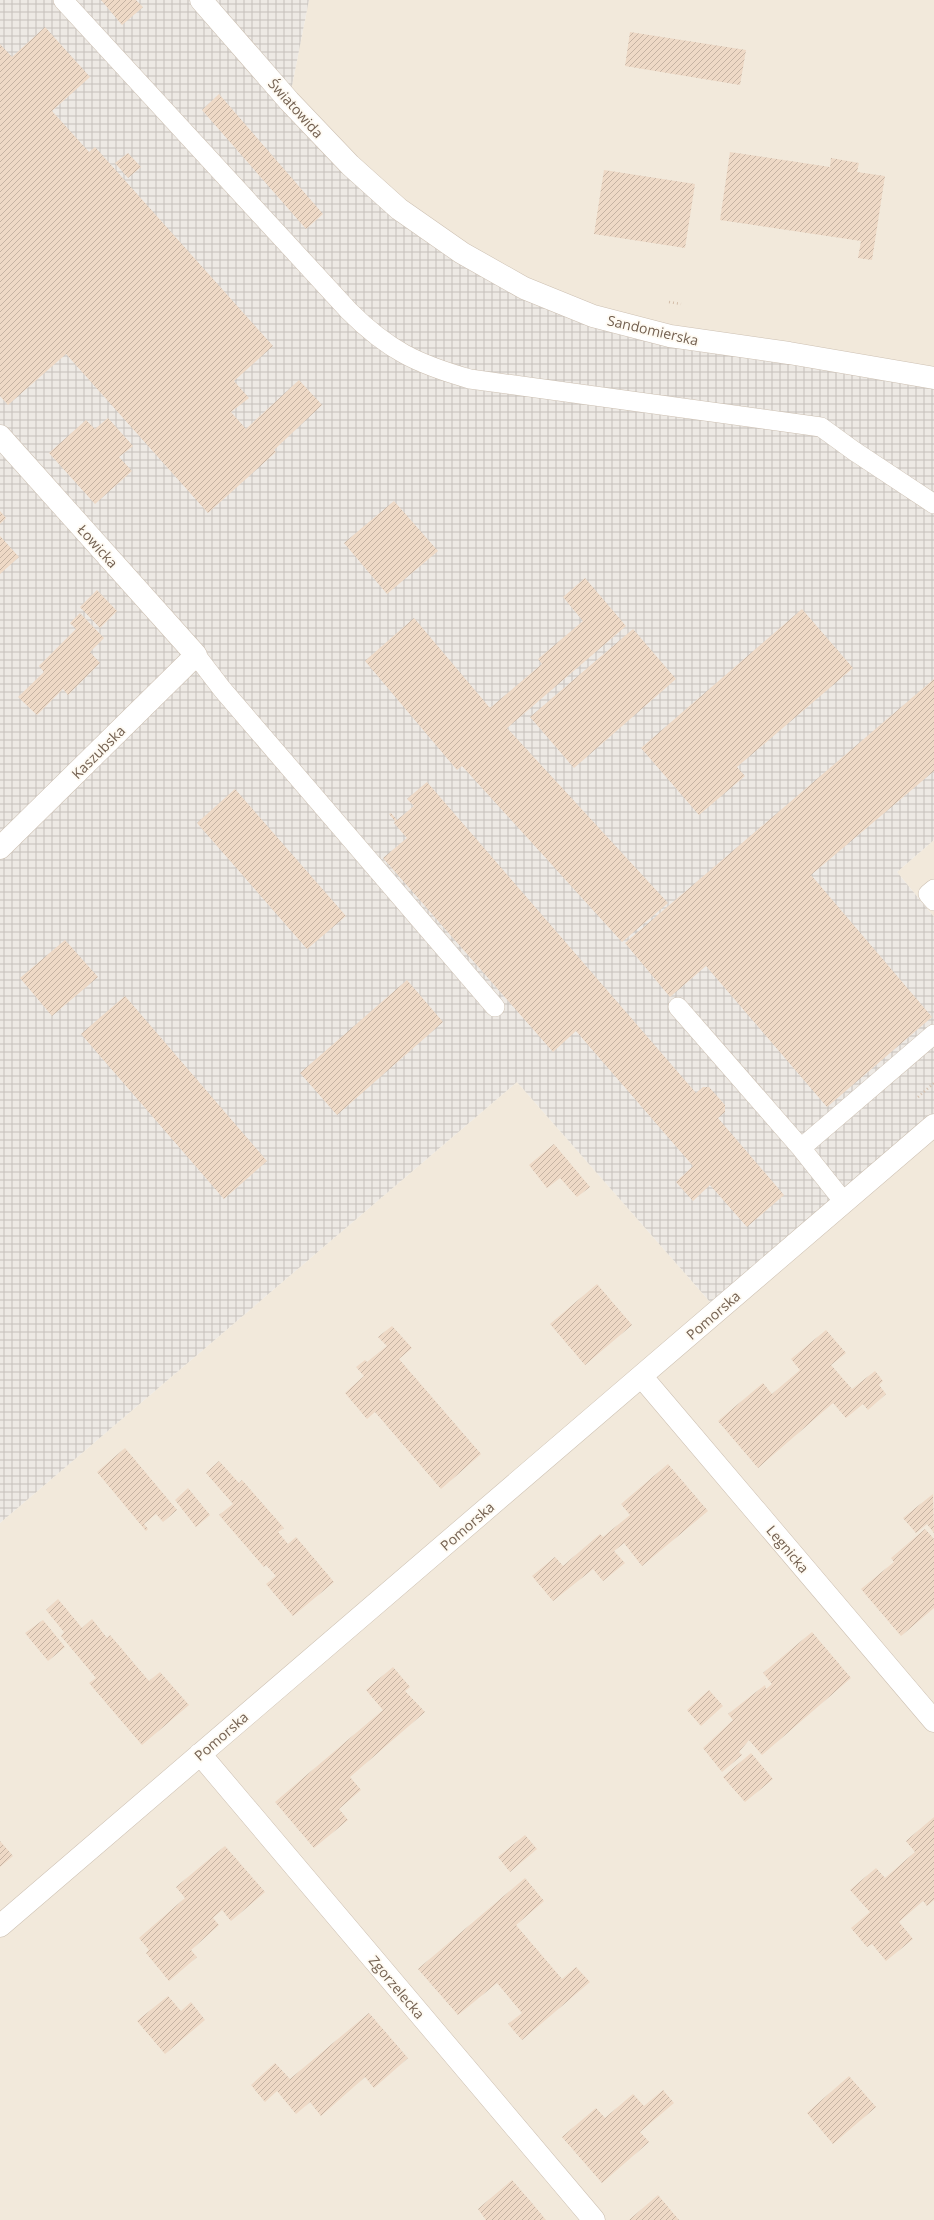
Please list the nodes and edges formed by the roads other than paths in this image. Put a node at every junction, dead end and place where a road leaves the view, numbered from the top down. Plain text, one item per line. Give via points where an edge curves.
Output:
1 (63, 0) edge
2 (201, 0) edge
3 (398, 209) joint
4 (934, 378) edge
5 (0, 436) edge
6 (934, 504) edge
7 (196, 655) junction
8 (0, 848) edge
9 (934, 889) edge
10 (934, 901) edge
11 (495, 1007) dead end
12 (678, 1007) dead end
13 (934, 1034) edge
14 (934, 1125) edge
15 (801, 1148) junction
16 (844, 1202) junction
17 (642, 1377) junction
18 (934, 1721) edge
19 (200, 1754) junction
20 (0, 1926) edge
21 (594, 2220) edge

1 - 6 lane via 349,311 370,332 401,354 470,379 822,427
2 - 3 street, Światowida via 289,101 350,165
3 - 4 street, Sandomierska via 462,253 524,288 593,316 670,336
5 - 7 street, Łowicka
7 - 8 street, Kaszubska
7 - 11 lane via 222,689
9 - 10 lane via 928,894
12 - 15 lane
13 - 15 lane
14 - 16 street, Pomorska
15 - 16 lane
16 - 17 street, Pomorska
17 - 18 street, Legnicka
17 - 19 street, Pomorska
19 - 20 street, Pomorska
19 - 21 street, Zgorzelecka

